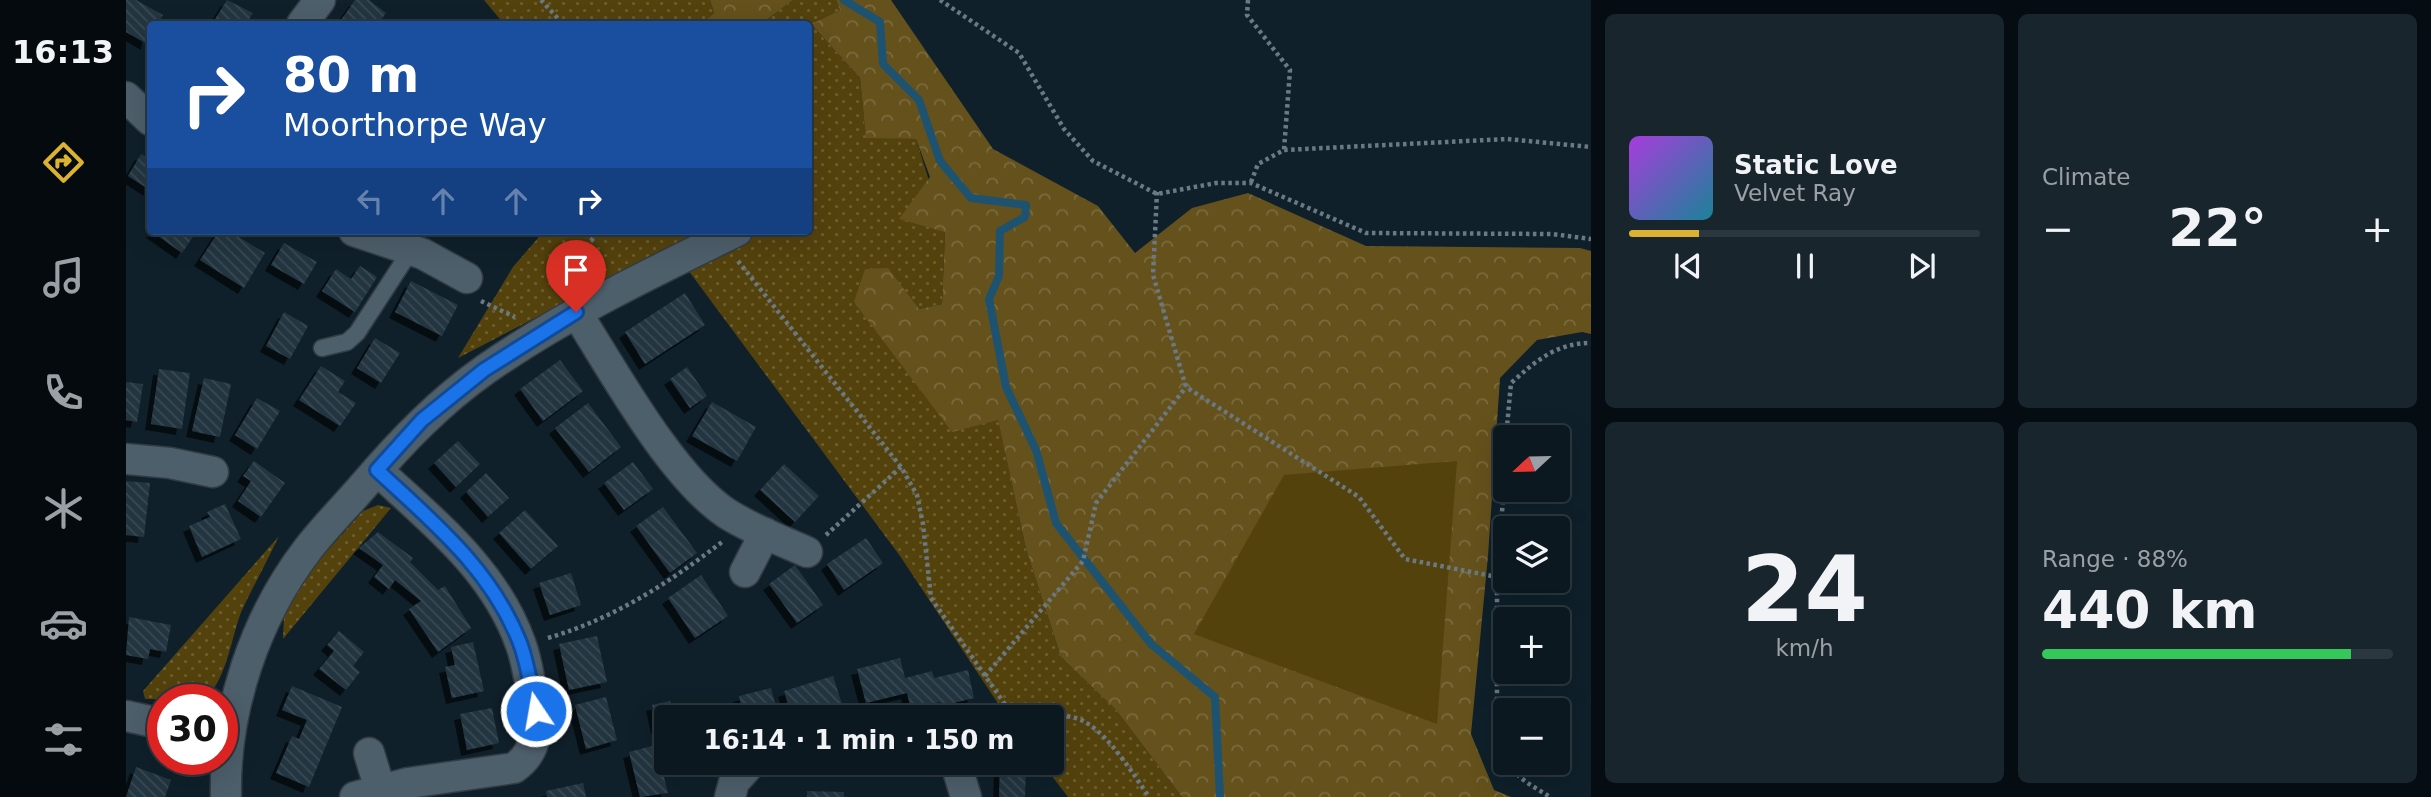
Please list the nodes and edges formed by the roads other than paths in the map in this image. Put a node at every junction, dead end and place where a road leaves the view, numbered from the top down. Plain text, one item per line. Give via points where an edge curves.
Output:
1 (320, 0) edge
2 (304, 21) edge
3 (126, 97) edge
4 (147, 117) edge
5 (373, 235) edge
6 (729, 235) edge
7 (422, 245) edge
8 (467, 278) road end
9 (568, 302) junction
10 (322, 348) dead end
11 (126, 459) edge
12 (377, 470) junction
13 (213, 472) dead end
14 (755, 529) junction
15 (807, 552) road end
16 (746, 572) dead end
17 (238, 694) edge
18 (126, 716) edge
19 (147, 721) edge
20 (369, 753) dead end
21 (226, 775) edge
22 (740, 775) edge
23 (959, 775) edge
24 (367, 793) edge
25 (226, 797) edge
26 (730, 797) edge
27 (966, 797) edge

1 - 2 street
3 - 4 street
5 - 7 street
6 - 9 street
7 - 8 street
7 - 10 lane via 357,333 347,342
9 - 12 street via 544,331 484,370 422,420
9 - 14 street via 688,478 709,499
11 - 13 street
12 - 17 street via 308,550 279,593
12 - 24 street via 479,568 522,646 536,711 535,741 526,760 514,768
14 - 15 street
14 - 16 street
18 - 19 street
20 - 24 street
21 - 25 street
22 - 26 street
23 - 27 street

